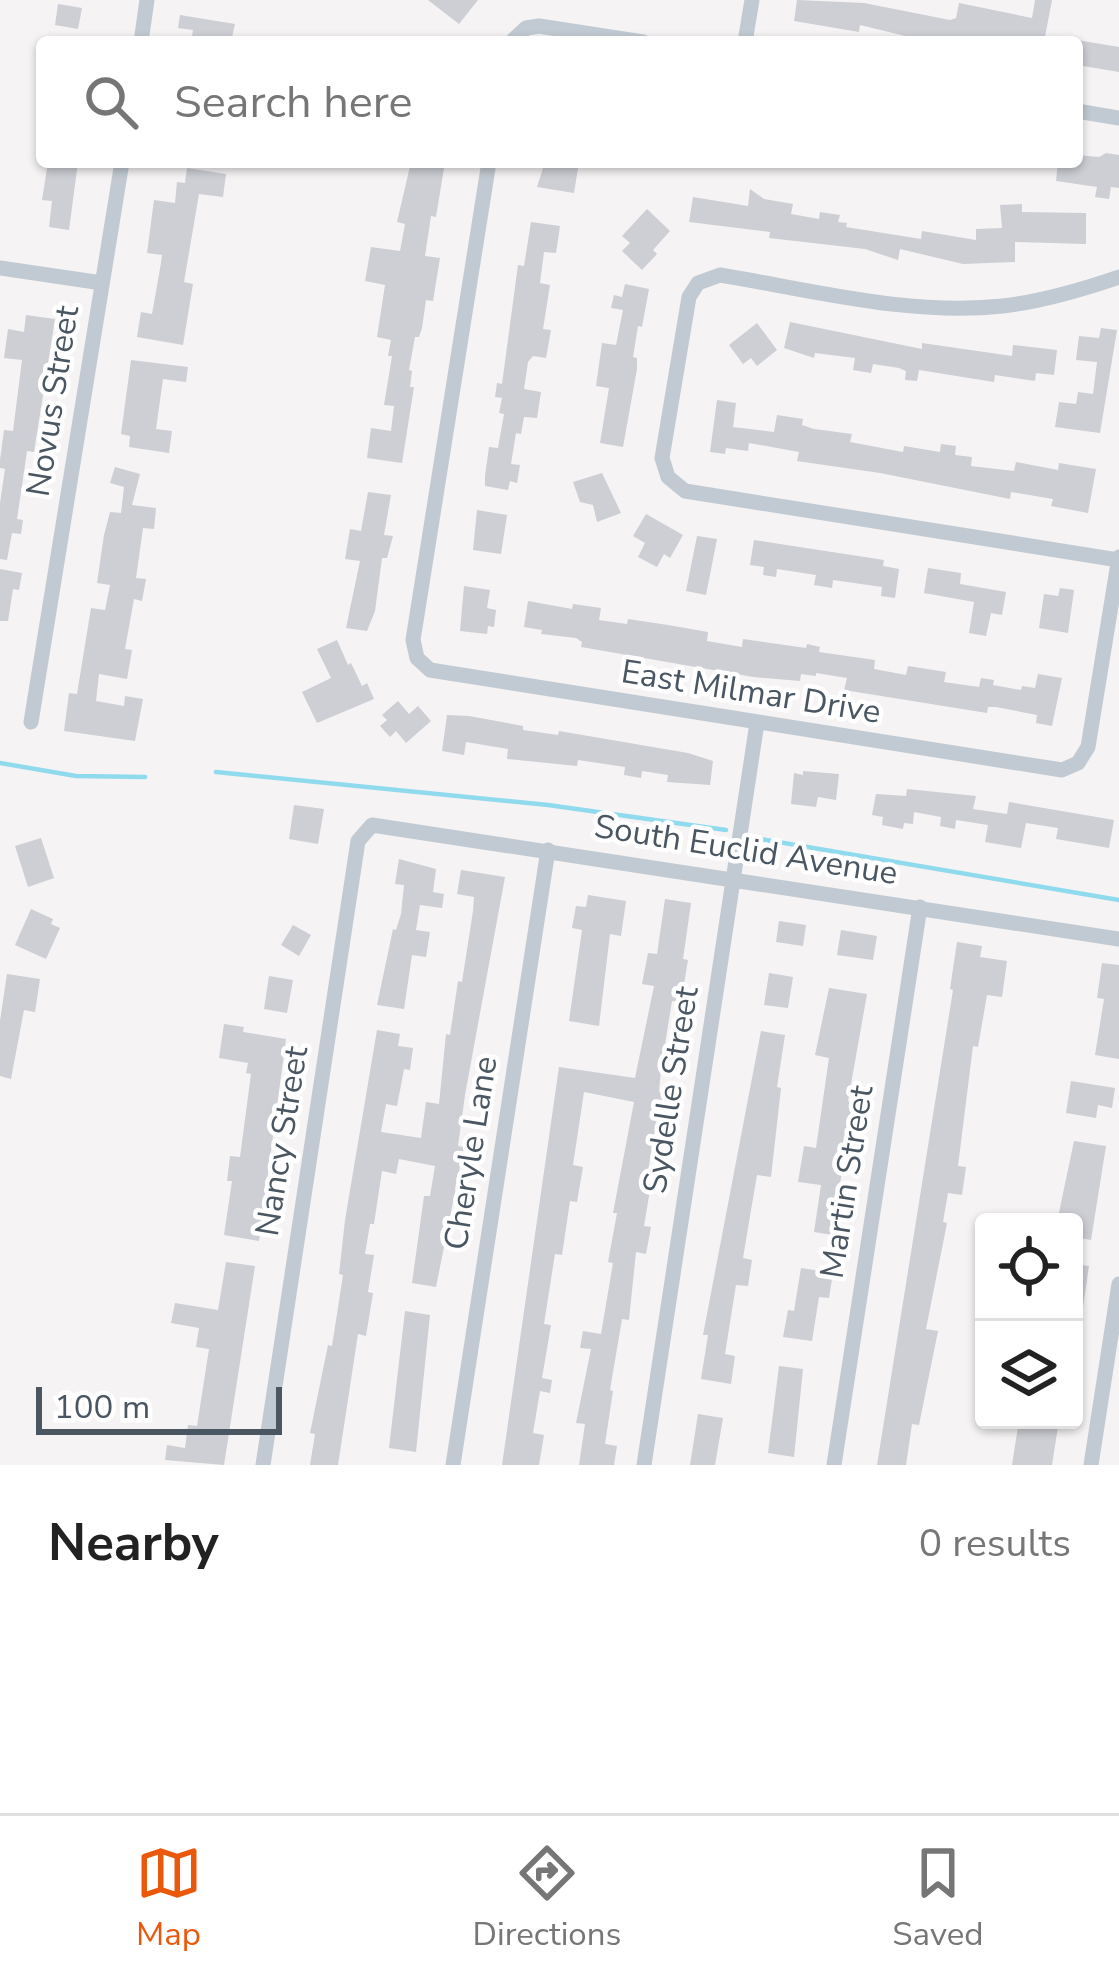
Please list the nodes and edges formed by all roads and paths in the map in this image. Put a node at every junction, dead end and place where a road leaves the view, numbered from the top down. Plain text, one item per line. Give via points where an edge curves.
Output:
1 (147, 0) edge
2 (752, 0) edge
3 (142, 36) edge
4 (517, 36) edge
5 (604, 36) edge
6 (746, 36) edge
7 (1083, 112) edge
8 (1119, 118) edge
9 (121, 168) edge
10 (488, 168) edge
11 (0, 268) edge
12 (1119, 277) edge
13 (102, 283) junction
14 (1119, 558) edge
15 (31, 722) dead end
16 (757, 723) junction
17 (366, 829) joint
18 (548, 850) junction
19 (734, 878) junction
20 (920, 908) junction
21 (1119, 939) edge
22 (1119, 1284) edge
23 (1111, 1389) edge
24 (263, 1465) edge
25 (453, 1465) edge
26 (644, 1465) edge
27 (834, 1465) edge
28 (1091, 1465) edge

1 - 3 street
2 - 6 street
4 - 5 street via 539,26
7 - 8 street
9 - 13 street, Novus Street
10 - 16 street, East Milmar Drive via 412,640 420,662 436,672
11 - 13 street
12 - 14 street via 1044,299 964,308 720,275 688,298 662,458 668,477 686,491
13 - 15 street, Novus Street
14 - 16 street, East Milmar Drive via 1088,747 1074,766 1052,770
16 - 19 street, Sydelle Street
17 - 18 street, South Euclid Avenue via 380,824
17 - 24 street, Nancy Street
18 - 19 street, South Euclid Avenue
18 - 25 street, Cheryle Lane
19 - 20 street, South Euclid Avenue
19 - 26 street, Sydelle Street
20 - 21 street, South Euclid Avenue
20 - 27 street, Martin Street
22 - 23 street
23 - 28 street

